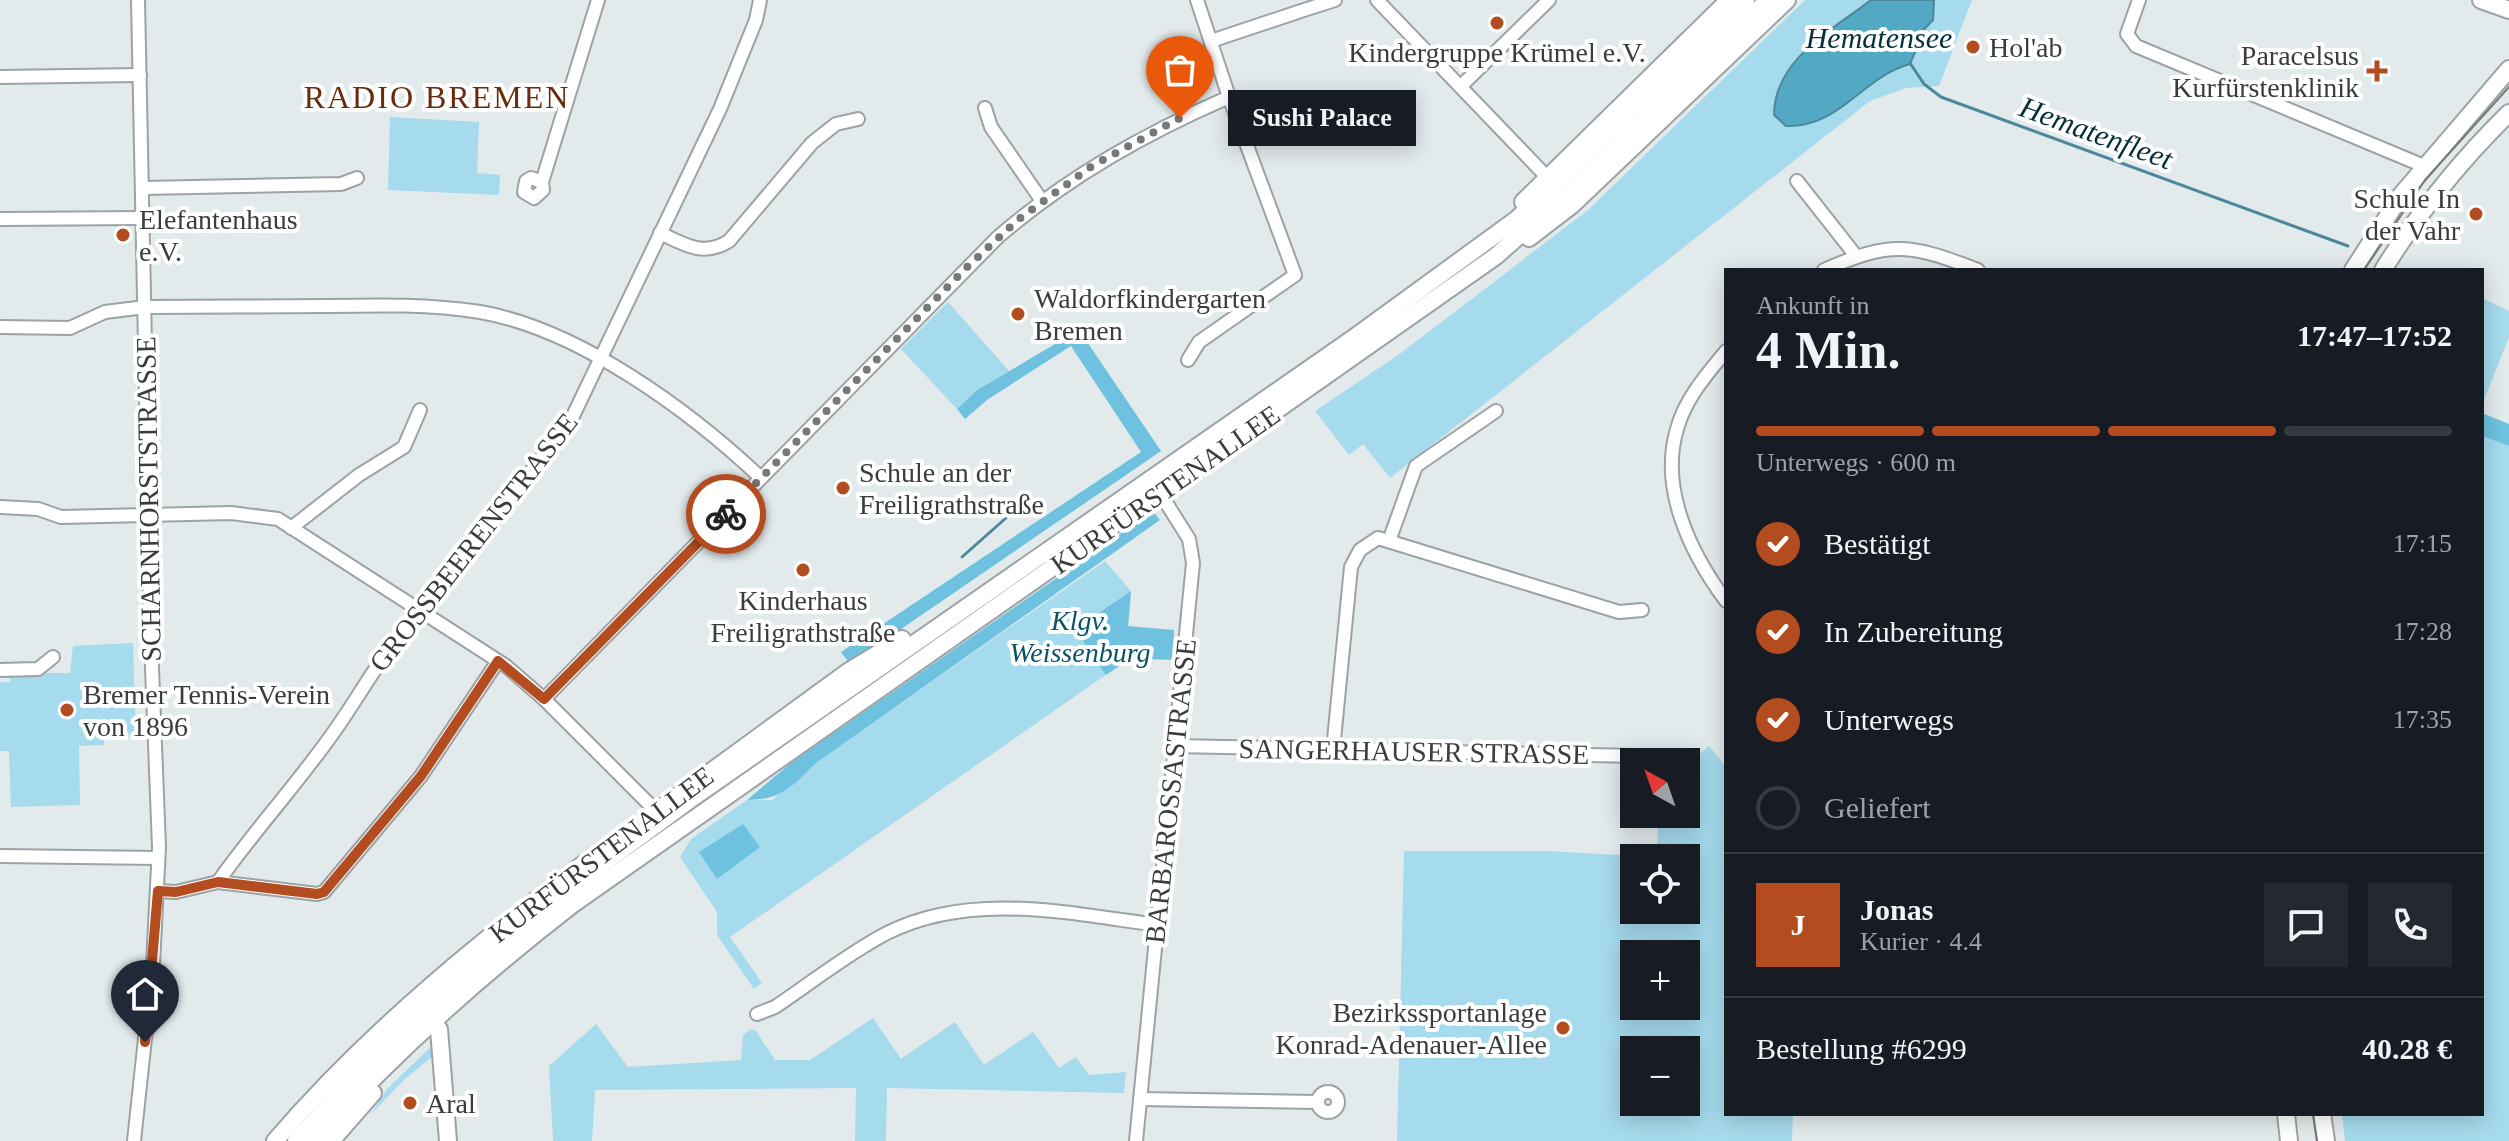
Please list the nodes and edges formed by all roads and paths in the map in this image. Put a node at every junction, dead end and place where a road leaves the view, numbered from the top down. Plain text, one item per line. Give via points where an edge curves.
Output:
1 (138, 0) edge
2 (598, 0) edge
3 (760, 0) edge
4 (1197, 0) edge
5 (1335, 0) edge
6 (1377, 0) edge
7 (1549, 0) edge
8 (1729, 0) edge
9 (1746, 0) edge
10 (1768, 0) edge
11 (1787, 0) edge
12 (2139, 0) edge
13 (2481, 0) edge
14 (2509, 10) edge
15 (1211, 41) junction
16 (2509, 69) edge
17 (140, 75) junction
18 (0, 77) edge
19 (1461, 86) junction
20 (1229, 97) junction
21 (985, 108) dead end
22 (2509, 113) edge
23 (858, 119) dead end
24 (2424, 166) junction
25 (1546, 176) junction
26 (357, 178) dead end
27 (1797, 181) dead end
28 (542, 182) dead end
29 (143, 188) junction
30 (1042, 201) junction
31 (143, 218) junction
32 (0, 219) edge
33 (660, 233) junction
34 (1490, 239) junction
35 (1496, 256) junction
36 (1856, 256) junction
37 (1829, 268) edge
38 (1972, 268) edge
39 (2354, 268) edge
40 (2384, 268) edge
41 (145, 307) junction
42 (0, 327) edge
43 (1724, 354) edge
44 (601, 358) junction
45 (1188, 360) dead end
46 (420, 410) dead end
47 (1496, 411) dead end
48 (761, 478) junction
49 (1160, 493) junction
50 (0, 507) edge
51 (149, 515) junction
52 (291, 528) junction
53 (1389, 541) junction
54 (1724, 597) edge
55 (1642, 610) dead end
56 (961, 611) junction
57 (421, 612) junction
58 (53, 657) dead end
59 (498, 661) junction
60 (0, 670) edge
61 (544, 699) junction
62 (1175, 746) junction
63 (1333, 750) junction
64 (1620, 756) edge
65 (753, 775) junction
66 (656, 811) junction
67 (0, 856) edge
68 (157, 858) junction
69 (218, 882) junction
70 (158, 891) junction
71 (1157, 925) junction
72 (468, 980) junction
73 (757, 1014) dead end
74 (439, 1029) junction
75 (1140, 1099) junction
76 (1318, 1102) dead end
77 (2286, 1116) edge
78 (2322, 1116) edge
79 (134, 1141) edge
80 (275, 1141) edge
81 (296, 1141) edge
82 (314, 1141) edge
83 (331, 1141) edge
84 (448, 1141) edge
85 (1136, 1141) edge
86 (2289, 1141) edge
87 (2326, 1141) edge

1 - 17 street, SCHARNHORSTSTRASSE
2 - 28 street
3 - 33 street, GROSSBEERENSTRASSE via 720,109
4 - 15 street
5 - 15 street
6 - 19 street
7 - 19 street
8 - 25 main road, KURFÜRSTENALLEE
9 - 34 main road, KURFÜRSTENALLEE via 1545,194
10 - 35 main road, KURFÜRSTENALLEE
11 - 35 main road, KURFÜRSTENALLEE via 1553,223
12 - 24 street via 2127,34 2136,46
13 - 14 main road
15 - 20 street
16 - 24 main road
17 - 18 street
17 - 29 street, SCHARNHORSTSTRASSE
19 - 25 street
20 - 30 street via 1124,146
20 - 45 street via 1295,275 1199,342
21 - 30 street via 991,127
22 - 40 main road via 2431,197
23 - 33 street via 836,124 812,143 719,247 690,248
24 - 39 main road
25 - 34 main road, KURFÜRSTENALLEE
26 - 29 street via 341,184
27 - 36 street
29 - 31 street, SCHARNHORSTSTRASSE
30 - 48 street via 967,267
31 - 32 street
31 - 41 street, SCHARNHORSTSTRASSE
33 - 44 street, GROSSBEERENSTRASSE
34 - 56 main road, KURFÜRSTENALLEE
35 - 49 main road, KURFÜRSTENALLEE
36 - 37 street
36 - 38 street via 1906,246
41 - 42 street via 105,312 70,328
41 - 44 street via 413,305 480,312 523,324
41 - 51 street, SCHARNHORSTSTRASSE
43 - 54 street via 1692,395 1673,460 1682,519
44 - 48 street via 695,420
44 - 57 street, GROSSBEERENSTRASSE via 572,418
46 - 52 street via 404,447
47 - 53 street via 1416,466
48 - 61 street
49 - 62 street, BARBAROSSASTRASSE via 1189,539 1193,563
49 - 65 main road, KURFÜRSTENALLEE
50 - 51 street via 38,509 61,517
51 - 52 street via 231,513 278,519
51 - 68 street, SCHARNHORSTSTRASSE
52 - 57 street
53 - 55 street via 1619,612
53 - 63 street via 1378,538 1360,550 1351,567
56 - 66 main road, KURFÜRSTENALLEE via 930,620 862,662
56 - 72 main road, KURFÜRSTENALLEE via 627,845
57 - 59 street
57 - 69 street, GROSSBEERENSTRASSE
58 - 60 street via 38,669
59 - 61 street
59 - 69 street via 421,776 324,892
61 - 66 street
62 - 63 street, SANGERHAUSER STRASSE
62 - 71 street, BARBAROSSASTRASSE
63 - 64 street, SANGERHAUSER STRASSE
65 - 72 main road, KURFÜRSTENALLEE
65 - 74 main road, KURFÜRSTENALLEE via 728,805 578,913
66 - 80 main road, KURFÜRSTENALLEE via 473,951 343,1067
67 - 68 street
68 - 70 street, SCHARNHORSTSTRASSE
69 - 70 street
70 - 79 street, SCHARNHORSTSTRASSE
71 - 73 street via 1003,907 933,917 887,934
71 - 75 street, BARBAROSSASTRASSE
72 - 81 main road, KURFÜRSTENALLEE via 370,1061
72 - 82 main road, KURFÜRSTENALLEE
74 - 83 main road, KURFÜRSTENALLEE
74 - 84 main road
75 - 76 street
75 - 85 street, BARBAROSSASTRASSE
77 - 86 main road
78 - 87 main road

